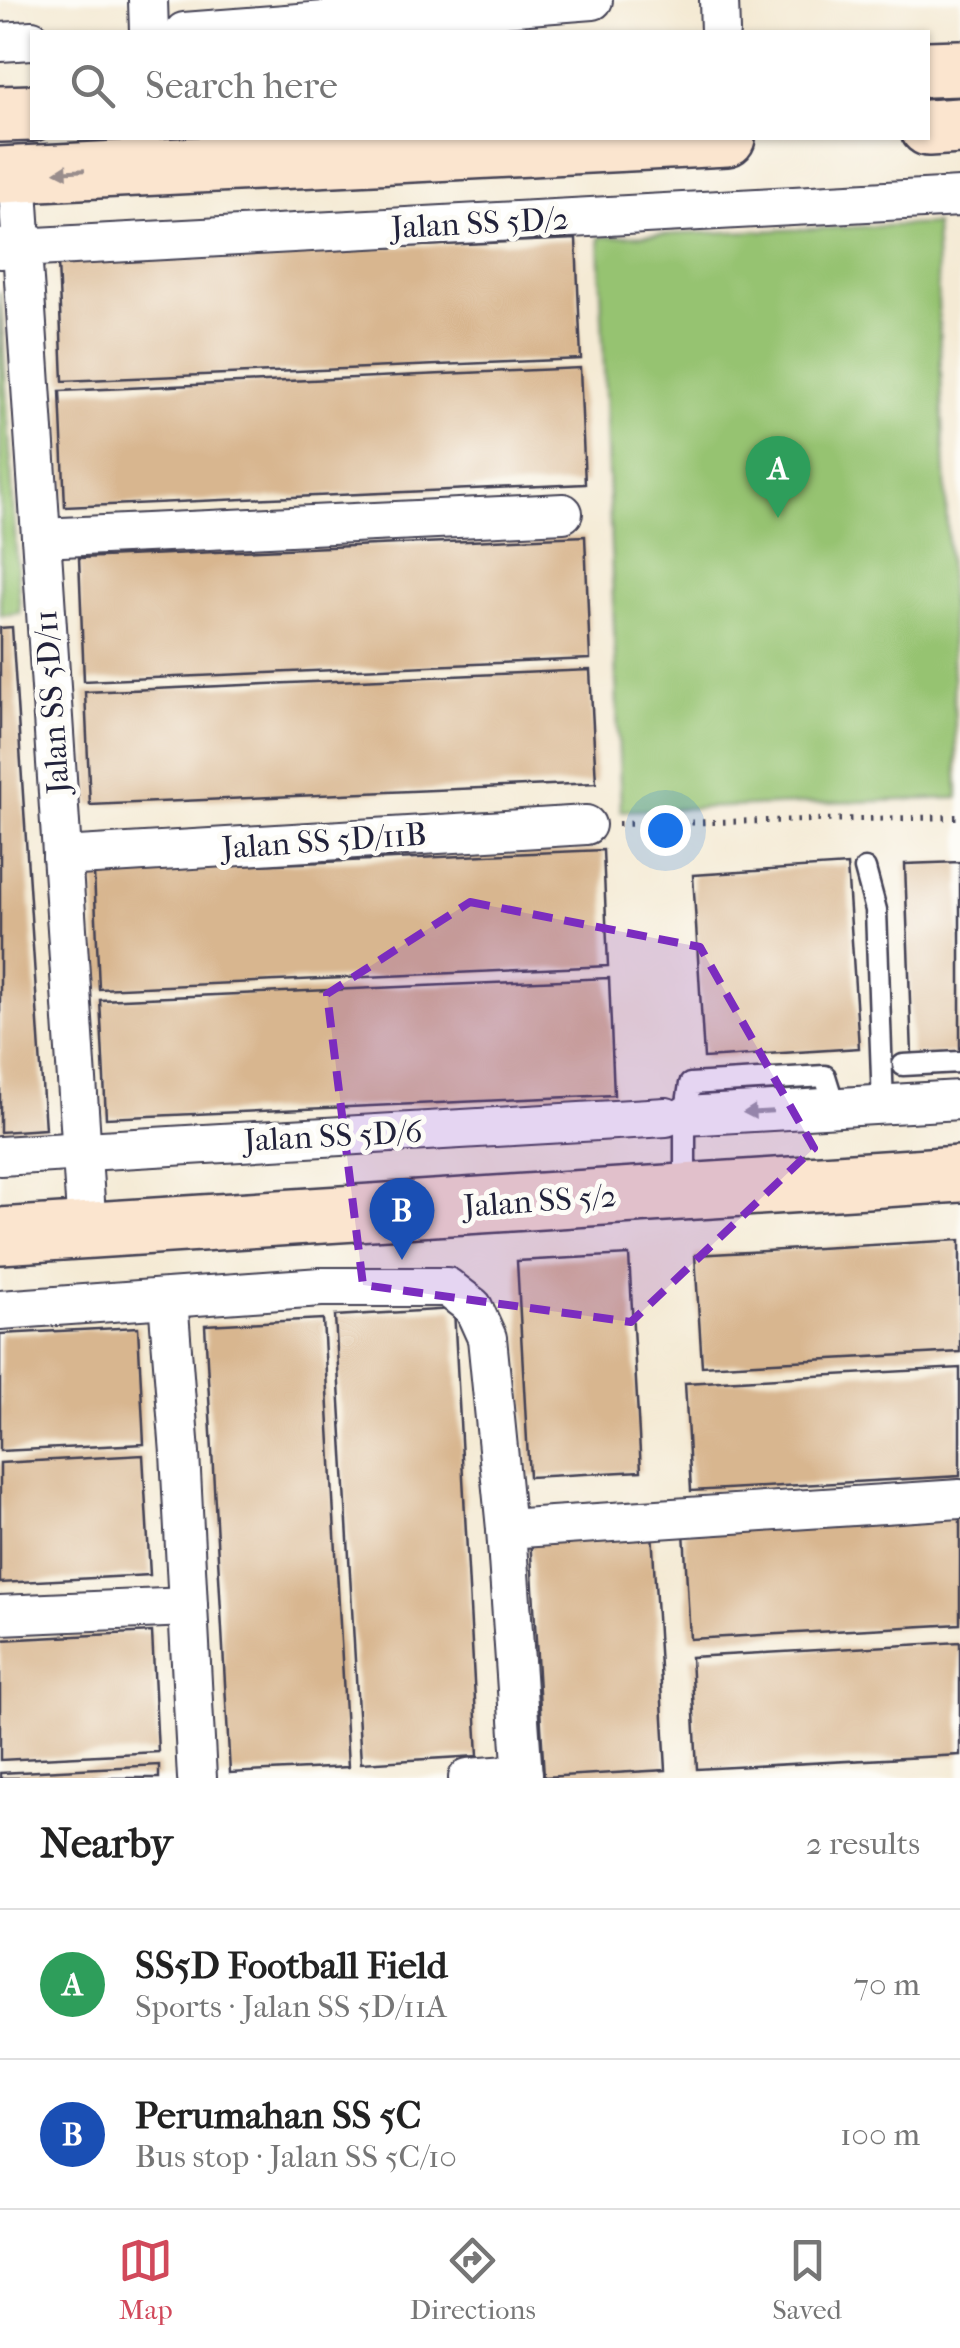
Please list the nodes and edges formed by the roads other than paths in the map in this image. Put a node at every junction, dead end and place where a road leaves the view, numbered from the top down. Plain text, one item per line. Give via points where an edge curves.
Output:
1 (148, 0) edge
2 (593, 0) edge
3 (720, 0) edge
4 (150, 30) edge
5 (210, 30) edge
6 (720, 30) edge
7 (30, 40) edge
8 (0, 42) edge
9 (960, 68) edge
10 (930, 69) edge
11 (30, 113) edge
12 (0, 114) edge
13 (960, 126) edge
14 (930, 128) edge
15 (687, 140) edge
16 (9, 174) edge
17 (960, 196) edge
18 (11, 248) edge
19 (563, 513) dead end
20 (41, 538) junction
21 (586, 825) road end
22 (62, 857) junction
23 (866, 870) dead end
24 (960, 1062) edge
25 (903, 1066) dead end
26 (960, 1100) edge
27 (883, 1106) junction
28 (676, 1117) junction
29 (82, 1150) junction
30 (0, 1156) edge
31 (960, 1174) edge
32 (684, 1192) junction
33 (87, 1230) junction
34 (0, 1236) edge
35 (168, 1299) junction
36 (0, 1310) edge
37 (960, 1499) edge
38 (506, 1529) junction
39 (188, 1607) junction
40 (0, 1615) edge
41 (523, 1776) edge
42 (197, 1778) edge
43 (468, 1778) edge

1 - 4 street
2 - 5 street
3 - 6 street
7 - 8 street
9 - 10 street
11 - 12 street
13 - 14 street
15 -> 16 street
16 - 18 street, Jalan SS 5D/11
17 - 18 street, Jalan SS 5D/2
18 - 20 street, Jalan SS 5D/11
19 - 20 street
20 - 22 street, Jalan SS 5D/11
21 - 22 street, Jalan SS 5D/11B
22 - 29 street, Jalan SS 5D/11
23 - 27 lane via 876,910
24 - 25 lane
26 - 27 street, Jalan SS 5D/6
27 - 28 street, Jalan SS 5D/6
28 - 29 street, Jalan SS 5D/6
28 - 32 lane
29 - 30 street, Jalan SS 5D/6
29 - 33 street, Jalan SS 5D/11
31 - 32 street, Jalan SS 5/2
32 - 33 street, Jalan SS 5/2
33 - 34 street, Jalan SS 5/2
35 - 36 street
35 - 38 street via 447,1286 473,1307 488,1338
35 - 39 street
37 - 38 street
38 - 41 street
39 - 40 street
39 - 42 street
41 - 43 street

